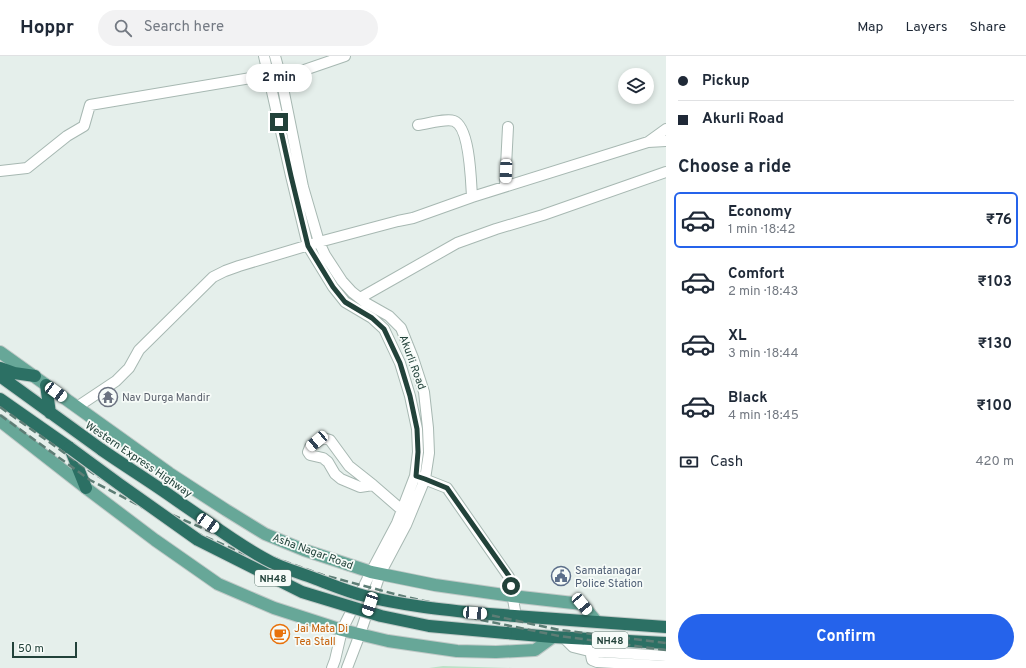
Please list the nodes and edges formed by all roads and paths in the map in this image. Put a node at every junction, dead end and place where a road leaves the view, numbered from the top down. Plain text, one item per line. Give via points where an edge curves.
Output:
1 (264, 56) edge
2 (275, 56) edge
3 (345, 56) edge
4 (269, 75) junction
5 (281, 78) junction
6 (418, 125) dead end
7 (508, 127) dead end
8 (666, 129) edge
9 (666, 141) edge
10 (648, 142) junction
11 (0, 171) edge
12 (666, 172) edge
13 (505, 186) junction
14 (472, 197) junction
15 (319, 242) junction
16 (308, 246) junction
17 (360, 298) junction
18 (0, 352) edge
19 (0, 368) edge
20 (0, 376) edge
21 (35, 376) junction
22 (46, 385) junction
23 (0, 399) edge
24 (0, 406) edge
25 (77, 407) junction
26 (13, 409) junction
27 (50, 413) junction
28 (0, 421) edge
29 (70, 448) junction
30 (420, 477) junction
31 (374, 485) junction
32 (86, 488) junction
33 (403, 511) junction
34 (375, 573) junction
35 (512, 596) junction
36 (516, 616) junction
37 (596, 621) junction
38 (666, 627) edge
39 (342, 630) junction
40 (360, 634) junction
41 (559, 638) junction
42 (666, 643) edge
43 (590, 655) edge
44 (666, 656) edge
45 (666, 666) edge
46 (332, 668) edge
47 (347, 668) edge

1 - 4 street, Akurli Road
2 - 5 street, Akurli Road
3 - 5 street
4 - 11 street via 90,105 84,126 67,136 27,168
4 - 16 street, Akurli Road
5 - 15 street, Akurli Road via 303,187
6 - 14 street via 450,120 461,128 470,158
7 - 13 street
8 - 10 street
9 - 10 street
10 - 13 street
12 - 17 street via 457,243
13 - 14 street
14 - 15 street via 414,218
15 - 16 street
15 - 17 street, Akurli Road via 324,255 342,281
16 - 25 street via 239,266 213,277 139,350 129,368 116,381
16 - 30 street, Akurli Road via 345,302 372,318 384,329 400,363 410,396 417,429
17 - 30 street, Akurli Road via 389,316 401,328 413,358 424,392 428,428 429,453
18 - 21 main road, Asha Nagar Road
19 - 21 highway
20 - 27 highway, Western Express Highway / NH48
21 - 22 main road, Asha Nagar Road
22 - 25 main road, Asha Nagar Road
22 - 27 highway
23 - 26 highway, NH48
24 - 26 highway
25 - 34 main road, Asha Nagar Road via 169,473 265,534 304,550
26 - 29 highway, NH48
27 - 36 highway, Western Express Highway / NH48, bridge via 240,545 272,562 336,588 364,596 411,606
28 - 32 main road
29 - 32 highway
29 - 41 highway, NH48, bridge via 198,540 302,592 382,616 422,624
30 - 33 street, Akurli Road
30 - 34 street, Akurli Road via 406,525
30 - 35 street via 447,488 509,576
31 - 31 street via 349,466 330,440 323,438 310,447 310,455 323,458 341,479 360,487
31 - 33 street
32 - 39 main road via 218,584 274,608
33 - 34 street, Akurli Road
34 - 35 main road, Asha Nagar Road via 434,585
34 - 39 street, Akurli Road
34 - 40 street, Akurli Road
35 - 36 street
35 - 37 main road, Asha Nagar Road via 582,604
36 - 37 highway, Western Express Highway / NH48
37 - 38 highway, Western Express Highway / NH48
39 - 40 main road
39 - 46 street, Akurli Road
40 - 41 main road via 388,641 457,651 496,652 535,650
40 - 47 street, Akurli Road
41 - 43 highway, NH48
42 - 43 highway, NH48
43 - 44 street
43 - 45 street via 597,662

